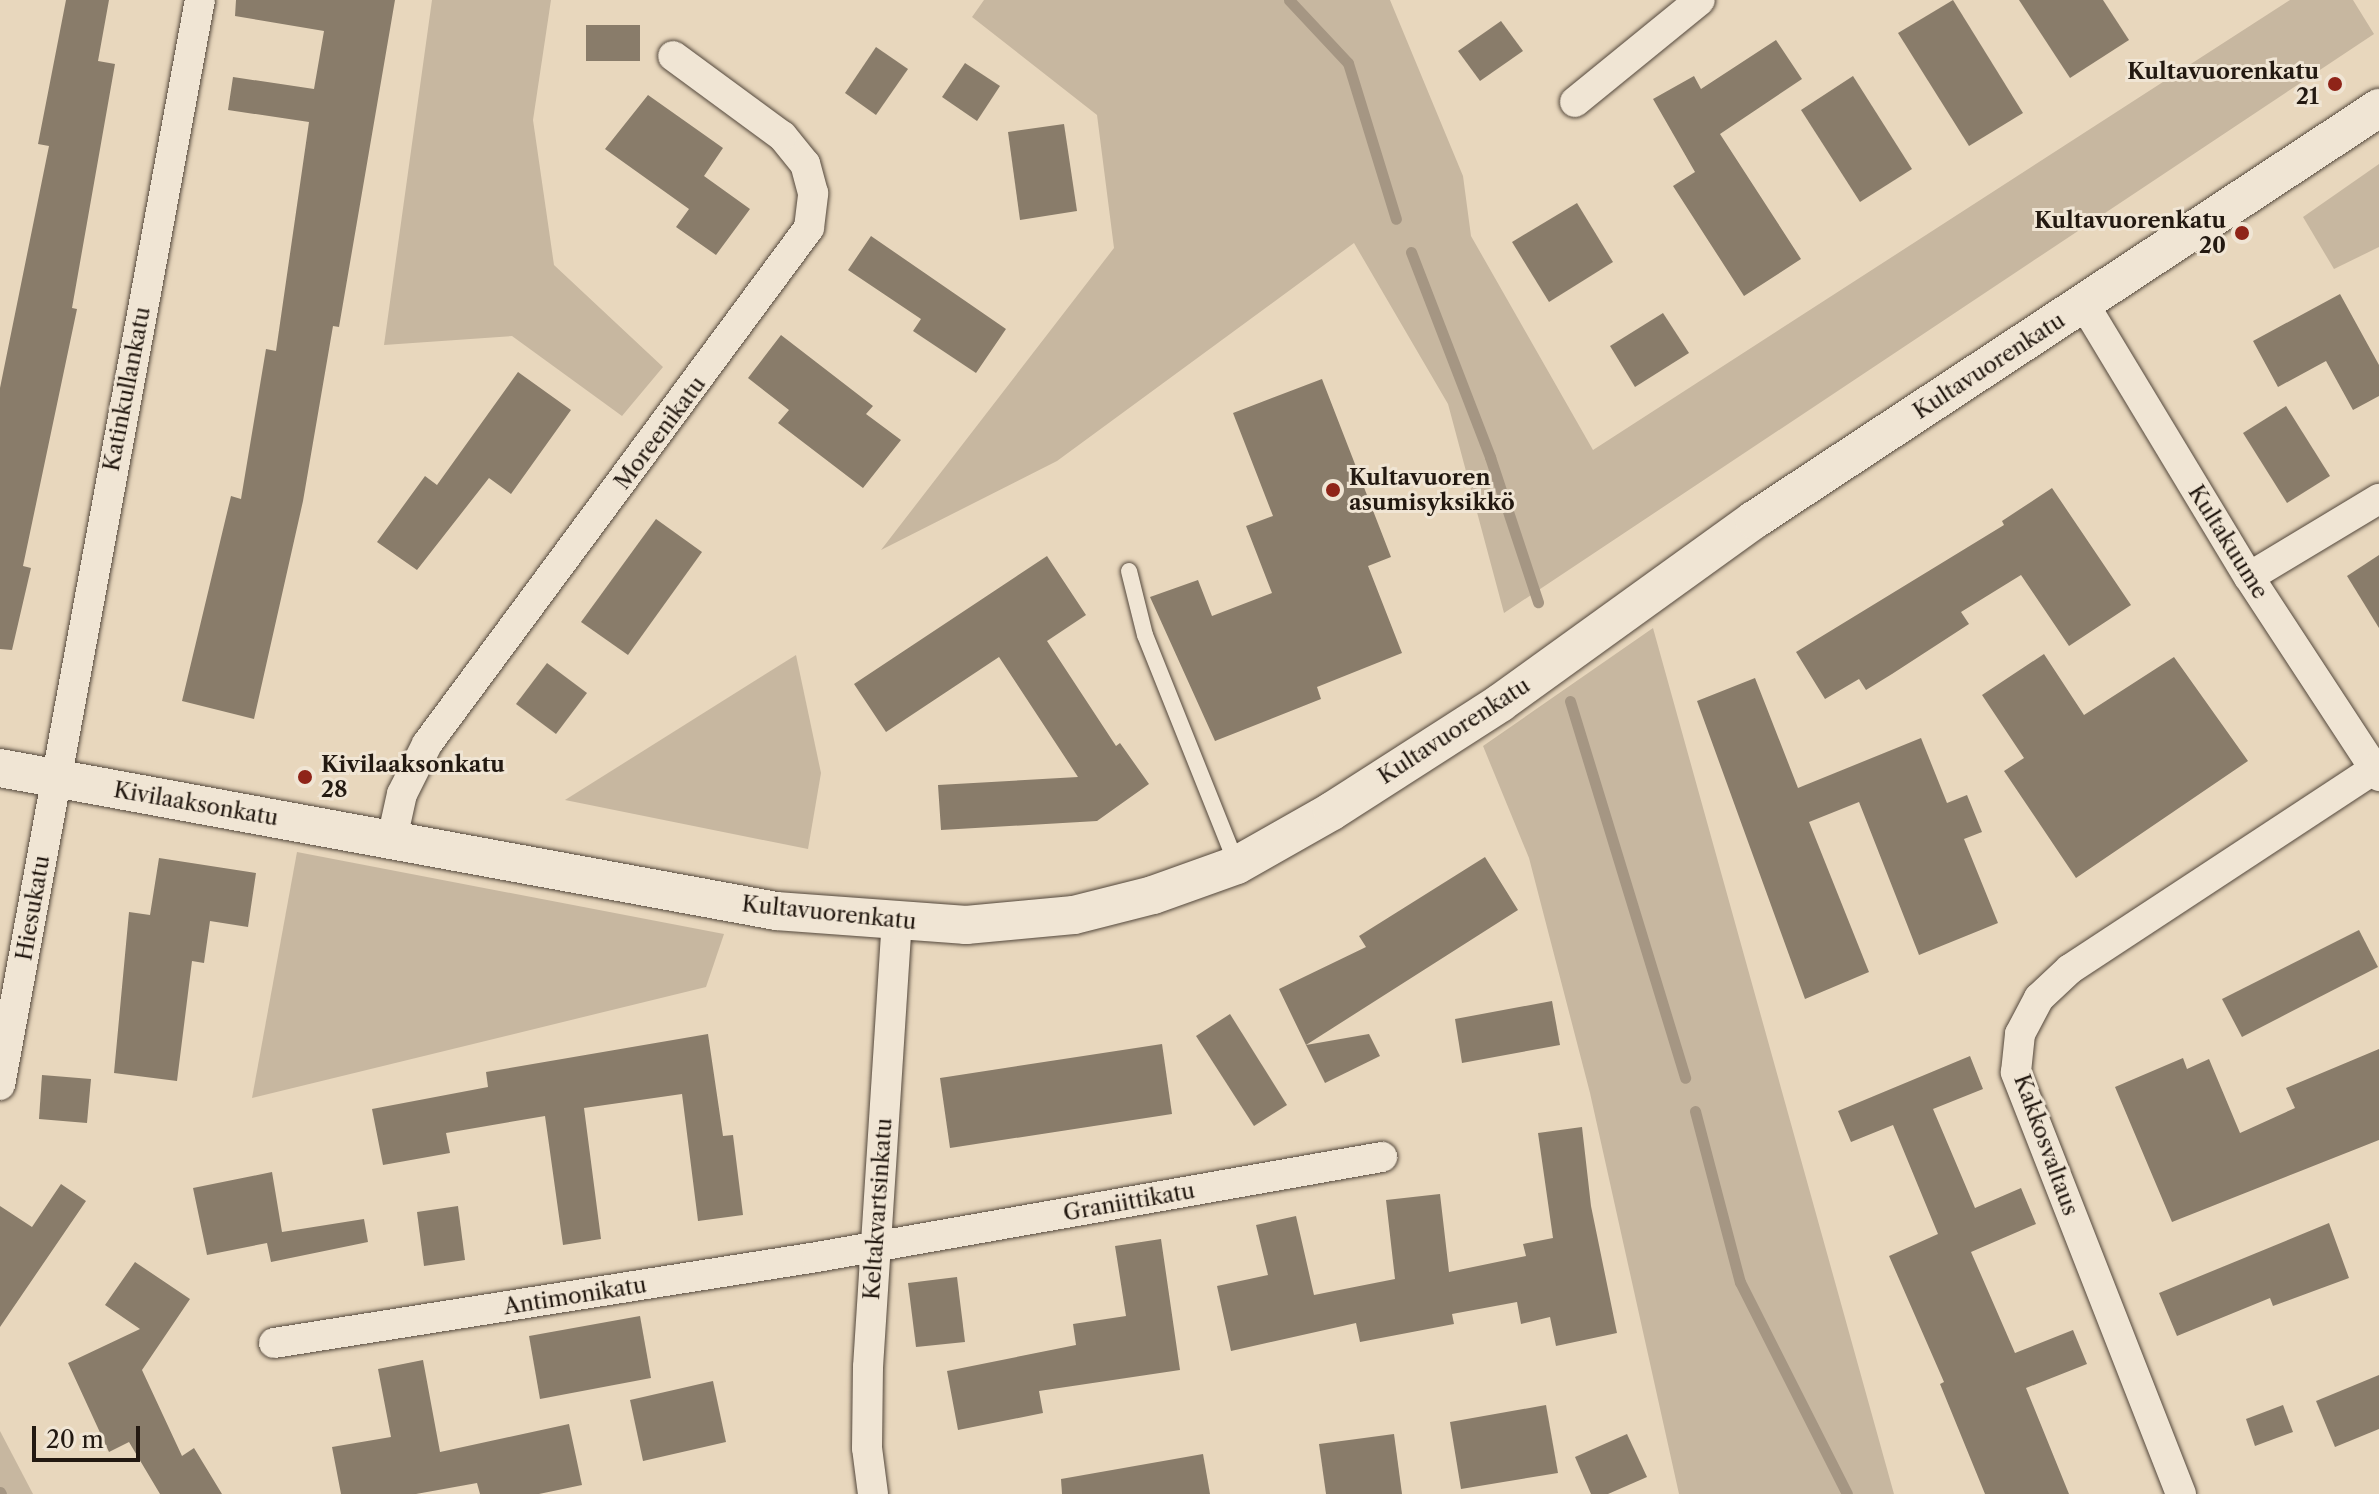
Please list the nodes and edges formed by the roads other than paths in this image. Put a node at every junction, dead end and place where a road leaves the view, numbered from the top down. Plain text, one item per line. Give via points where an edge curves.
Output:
1 (200, 0) edge
2 (1700, 0) edge
3 (673, 56) dead end
4 (1575, 102) dead end
5 (2379, 108) edge
6 (2084, 304) junction
7 (2379, 499) edge
8 (1129, 571) dead end
9 (2249, 577) junction
10 (0, 768) edge
11 (2378, 772) edge
12 (55, 778) junction
13 (392, 839) junction
14 (1237, 865) junction
15 (897, 923) junction
16 (0, 1085) edge
17 (1382, 1157) dead end
18 (876, 1247) junction
19 (274, 1343) dead end
20 (873, 1494) edge
21 (2181, 1494) edge

1 - 12 street, Katinkullankatu
2 - 4 street
3 - 13 street, Moreenikatu via 782,136 805,164 813,193 809,228 427,744 402,794
5 - 6 street, Kultavuorenkatu
6 - 9 street, Kultakuume
6 - 14 street, Kultavuorenkatu via 1754,520 1500,703
7 - 9 street
8 - 14 lane via 1145,635
9 - 11 street, Kultakuume
10 - 12 street, Kivilaaksonkatu
11 - 21 street, Kakkosvaltaus via 2070,969 2039,998 2020,1034 2016,1072
12 - 13 street, Kivilaaksonkatu
12 - 16 street, Hiesukatu
13 - 15 street, Kultavuorenkatu via 776,911
14 - 15 street, Kultavuorenkatu via 1153,895 1074,915 966,925
15 - 18 street, Keltakvartsinkatu
17 - 18 street, Graniittikatu
18 - 19 street, Antimonikatu
18 - 20 street, Keltakvartsinkatu via 867,1448

